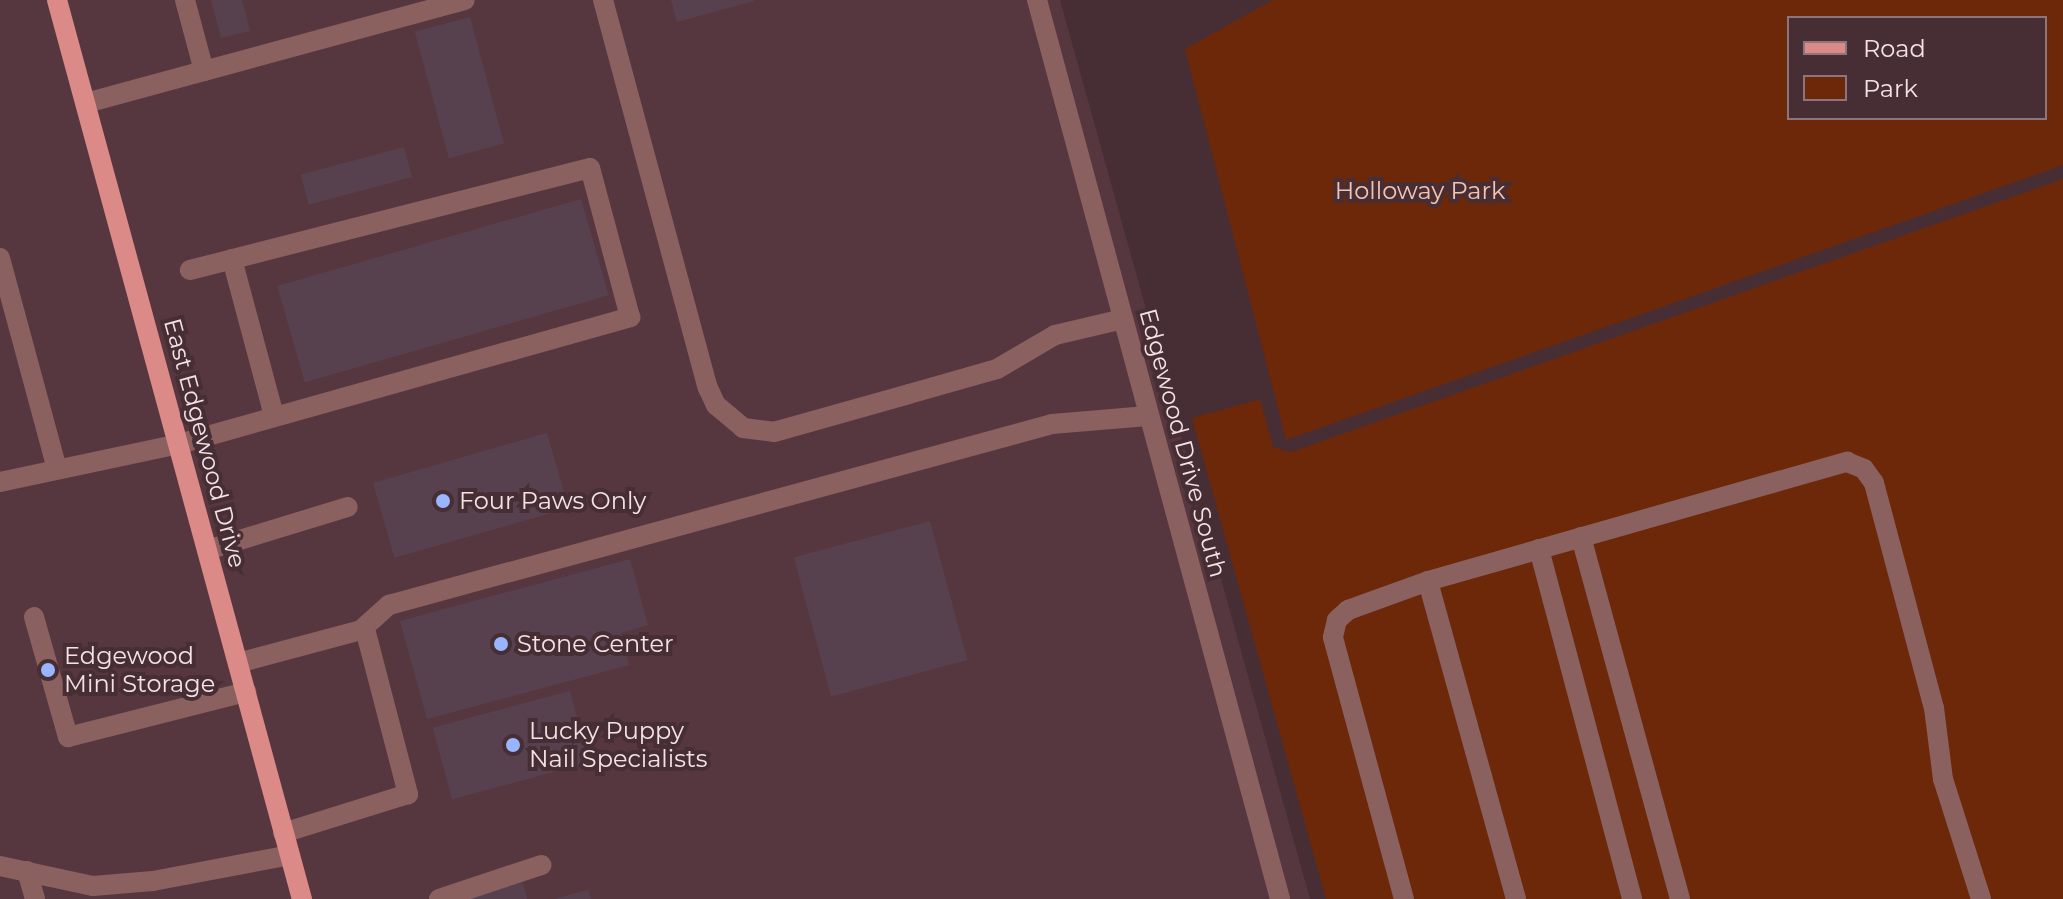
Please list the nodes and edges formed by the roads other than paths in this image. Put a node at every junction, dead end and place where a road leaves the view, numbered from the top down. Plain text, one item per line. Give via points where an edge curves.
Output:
1 (57, 0) edge
2 (185, 0) edge
3 (465, 0) edge
4 (603, 0) edge
5 (1037, 0) edge
6 (204, 71) junction
7 (86, 103) junction
8 (0, 258) edge
9 (232, 259) junction
10 (190, 270) dead end
11 (1123, 319) junction
12 (274, 416) junction
13 (1148, 416) junction
14 (179, 444) junction
15 (57, 469) junction
16 (0, 482) edge
17 (348, 507) dead end
18 (1581, 537) junction
19 (1539, 549) junction
20 (207, 550) junction
21 (1428, 581) junction
22 (34, 617) dead end
23 (361, 630) junction
24 (238, 663) junction
25 (246, 692) junction
26 (283, 833) junction
27 (290, 855) junction
28 (541, 865) dead end
29 (0, 866) edge
30 (27, 871) junction
31 (35, 899) edge
32 (302, 899) edge
33 (439, 899) edge
34 (1280, 899) edge
35 (1404, 899) edge
36 (1516, 899) edge
37 (1632, 899) edge
38 (1680, 899) edge
39 (1981, 899) edge

1 - 7 main road, East Edgewood Drive
2 - 6 street
3 - 6 street
4 - 11 street via 708,388 716,405 743,428 774,432 938,386 997,369 1055,335
5 - 11 street, Edgewood Drive South
6 - 7 street
7 - 14 main road, East Edgewood Drive
8 - 15 street
9 - 10 street
9 - 12 street
9 - 12 street via 590,168 624,285 630,317
11 - 13 street, Edgewood Drive South
12 - 14 street
13 - 23 street via 1052,424 389,605
13 - 34 street, Edgewood Drive South
14 - 15 street
14 - 20 main road, East Edgewood Drive
15 - 16 street
17 - 20 street
18 - 19 street
18 - 38 street
18 - 39 street via 1828,465 1847,462 1864,469 1881,511 1934,708 1943,779
19 - 21 street
19 - 37 street
20 - 24 main road, East Edgewood Drive
21 - 35 street via 1348,610 1337,620 1333,637
21 - 36 street
22 - 25 street via 68,737
23 - 24 street
23 - 26 street via 408,794
24 - 25 main road, East Edgewood Drive
25 - 26 main road, East Edgewood Drive
26 - 27 main road, East Edgewood Drive
27 - 30 street via 153,881 93,886
27 - 32 main road, East Edgewood Drive
28 - 33 street
29 - 30 street
30 - 31 street

